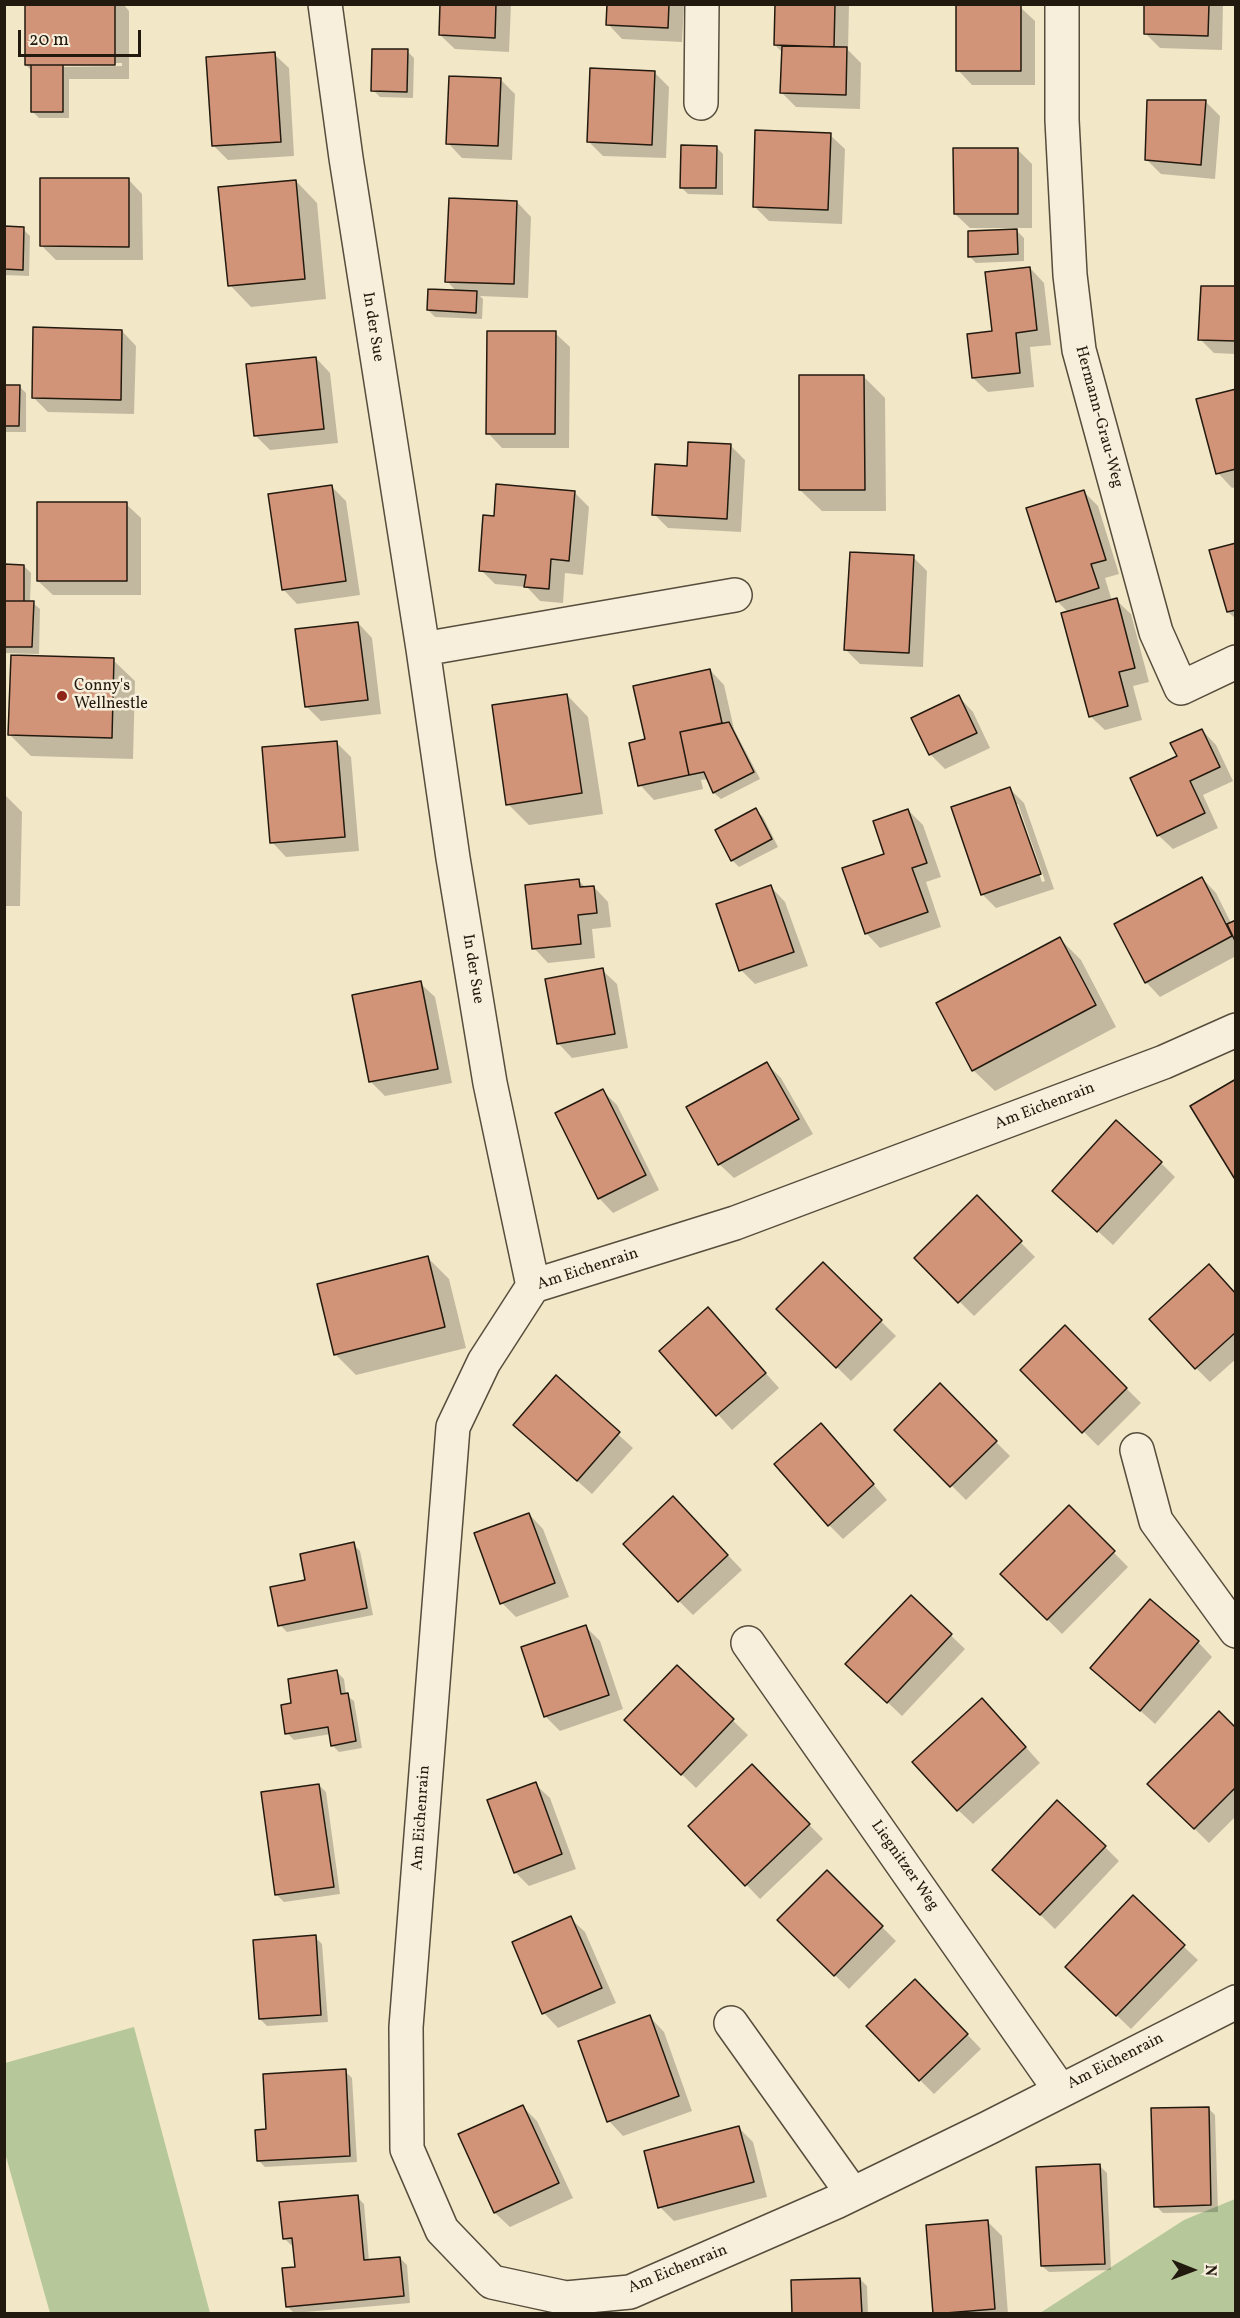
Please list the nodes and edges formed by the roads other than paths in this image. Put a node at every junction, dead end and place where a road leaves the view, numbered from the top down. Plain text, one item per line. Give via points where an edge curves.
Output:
1 (325, 4) edge
2 (702, 4) edge
3 (1062, 4) edge
4 (700, 103) dead end
5 (735, 595) dead end
6 (423, 649) junction
7 (1236, 662) edge
8 (1236, 1030) edge
9 (533, 1286) junction
10 (1137, 1450) dead end
11 (1236, 1631) edge
12 (748, 1642) dead end
13 (1236, 2002) edge
14 (731, 2023) dead end
15 (1060, 2090) junction
16 (852, 2193) junction

1 - 6 street, In der Sue
2 - 4 street
3 - 7 street, Hermann-Grau-Weg via 1064,156 1070,275 1079,350 1156,632 1181,688
5 - 6 street
6 - 9 street, In der Sue via 489,1072
8 - 9 street, Am Eichenrain via 1164,1062 735,1223
9 - 16 street, Am Eichenrain via 484,1362 453,1427 406,2027 407,2149 442,2230 492,2282 566,2298 630,2292
10 - 11 street via 1156,1521
12 - 15 street, Liegnitzer Weg
13 - 15 street, Am Eichenrain
14 - 16 street
15 - 16 street, Am Eichenrain

